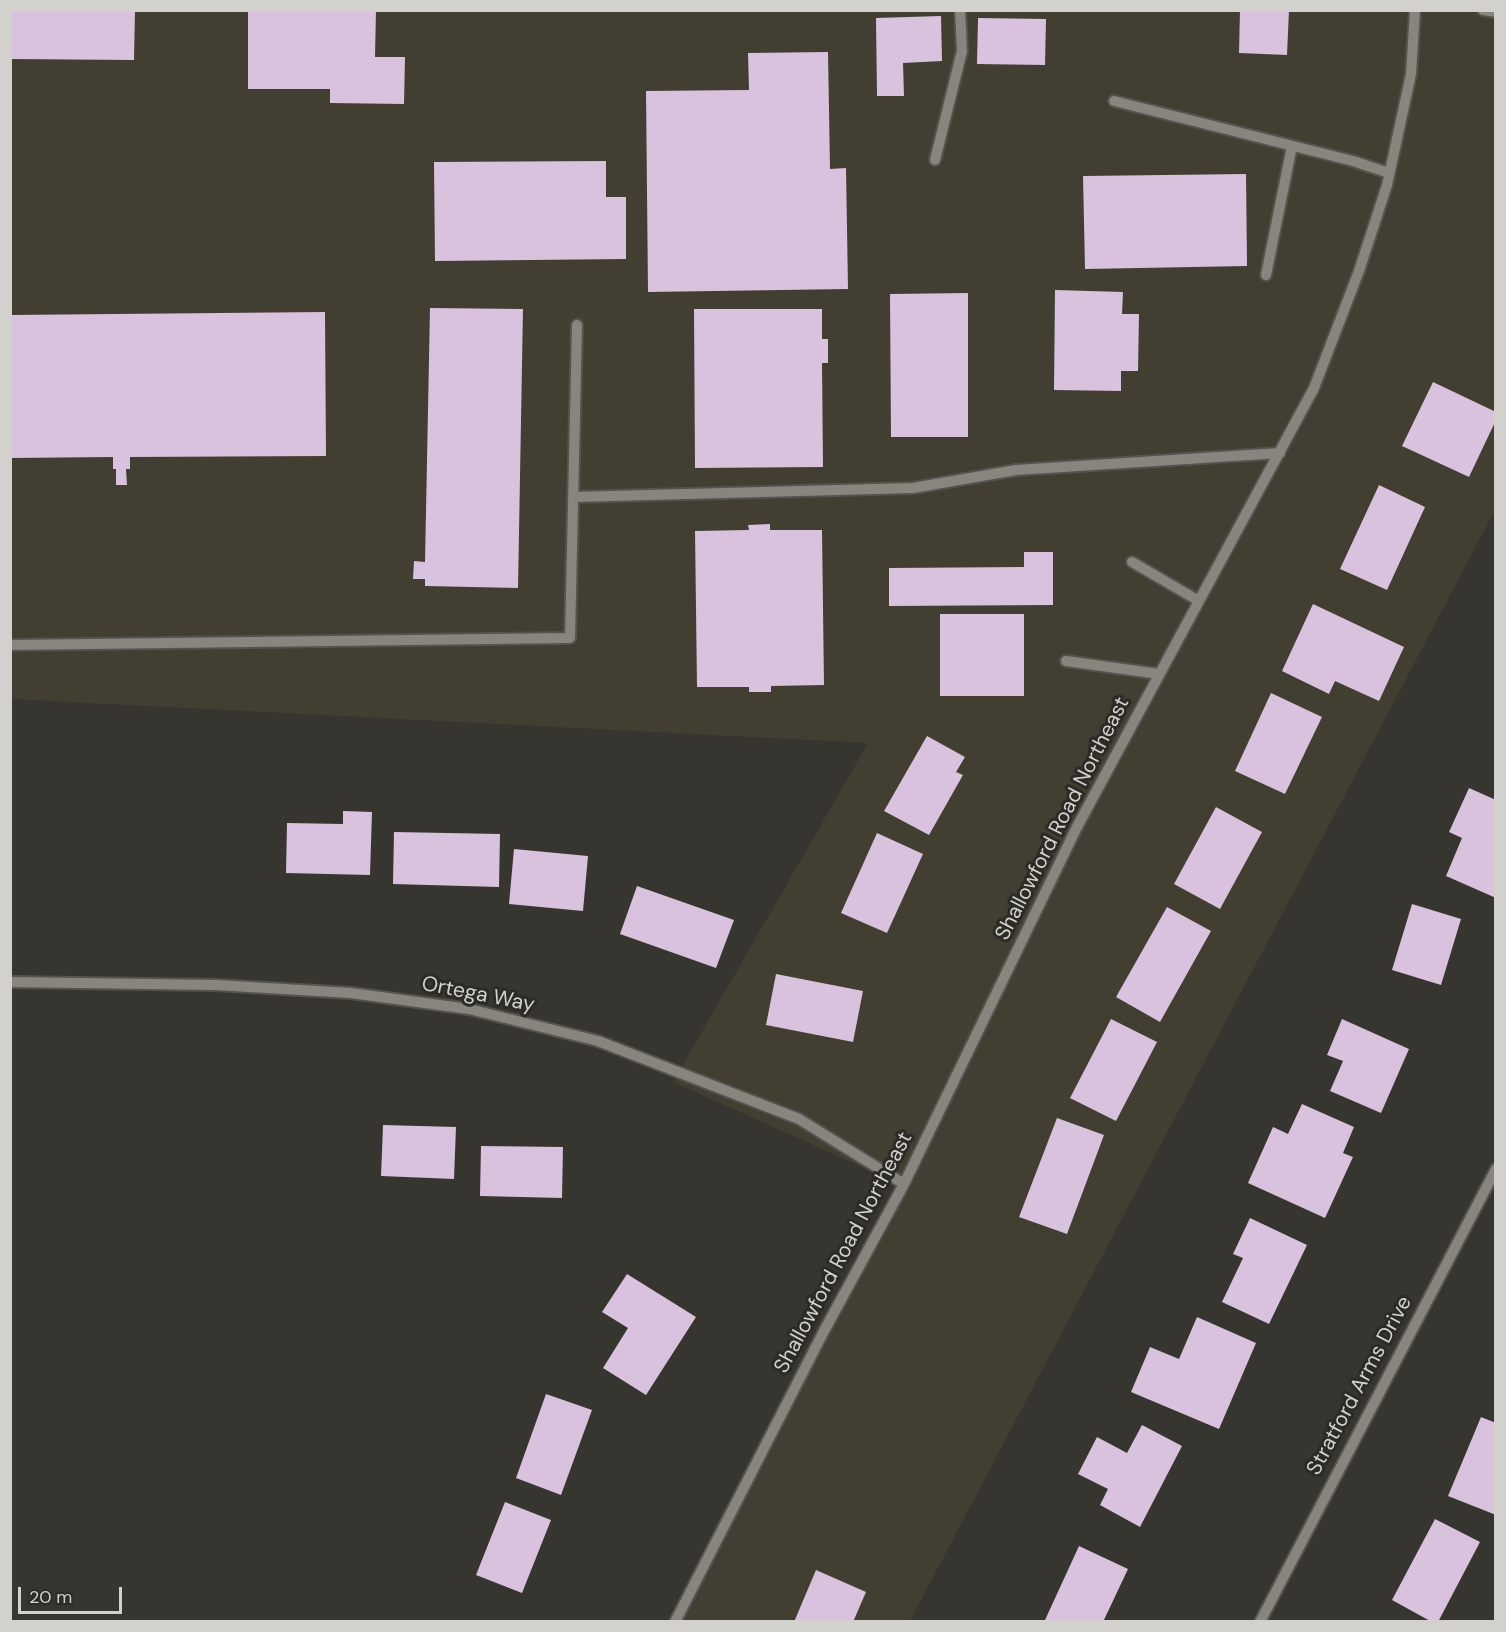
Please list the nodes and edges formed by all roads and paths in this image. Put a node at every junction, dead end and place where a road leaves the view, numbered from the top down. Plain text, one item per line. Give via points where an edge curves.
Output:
1 (960, 10) edge
2 (1415, 10) edge
3 (1483, 10) edge
4 (1496, 12) edge
5 (1114, 101) dead end
6 (1292, 146) junction
7 (935, 159) dead end
8 (1389, 173) junction
9 (1266, 275) dead end
10 (577, 325) dead end
11 (1280, 453) junction
12 (573, 497) junction
13 (1132, 562) dead end
14 (1199, 601) junction
15 (10, 645) edge
16 (1066, 661) dead end
17 (1159, 675) junction
18 (10, 982) edge
19 (1496, 1169) edge
20 (904, 1184) junction
21 (675, 1622) edge
22 (1260, 1622) edge

1 - 7 street via 962,51
2 - 8 street, Shallowford Road Northeast via 1411,74
3 - 4 street
5 - 6 street
6 - 8 street
6 - 9 street
8 - 11 street, Shallowford Road Northeast via 1359,271 1314,388
10 - 12 street
11 - 12 street via 1017,470 913,488
11 - 14 street, Shallowford Road Northeast
12 - 15 street via 570,638
13 - 14 street
14 - 17 street, Shallowford Road Northeast
16 - 17 street
17 - 20 street, Shallowford Road Northeast via 1077,827
18 - 20 street, Ortega Way via 351,993 469,1009 598,1041 799,1119
19 - 22 street, Stratford Arms Drive
20 - 21 street, Shallowford Road Northeast

